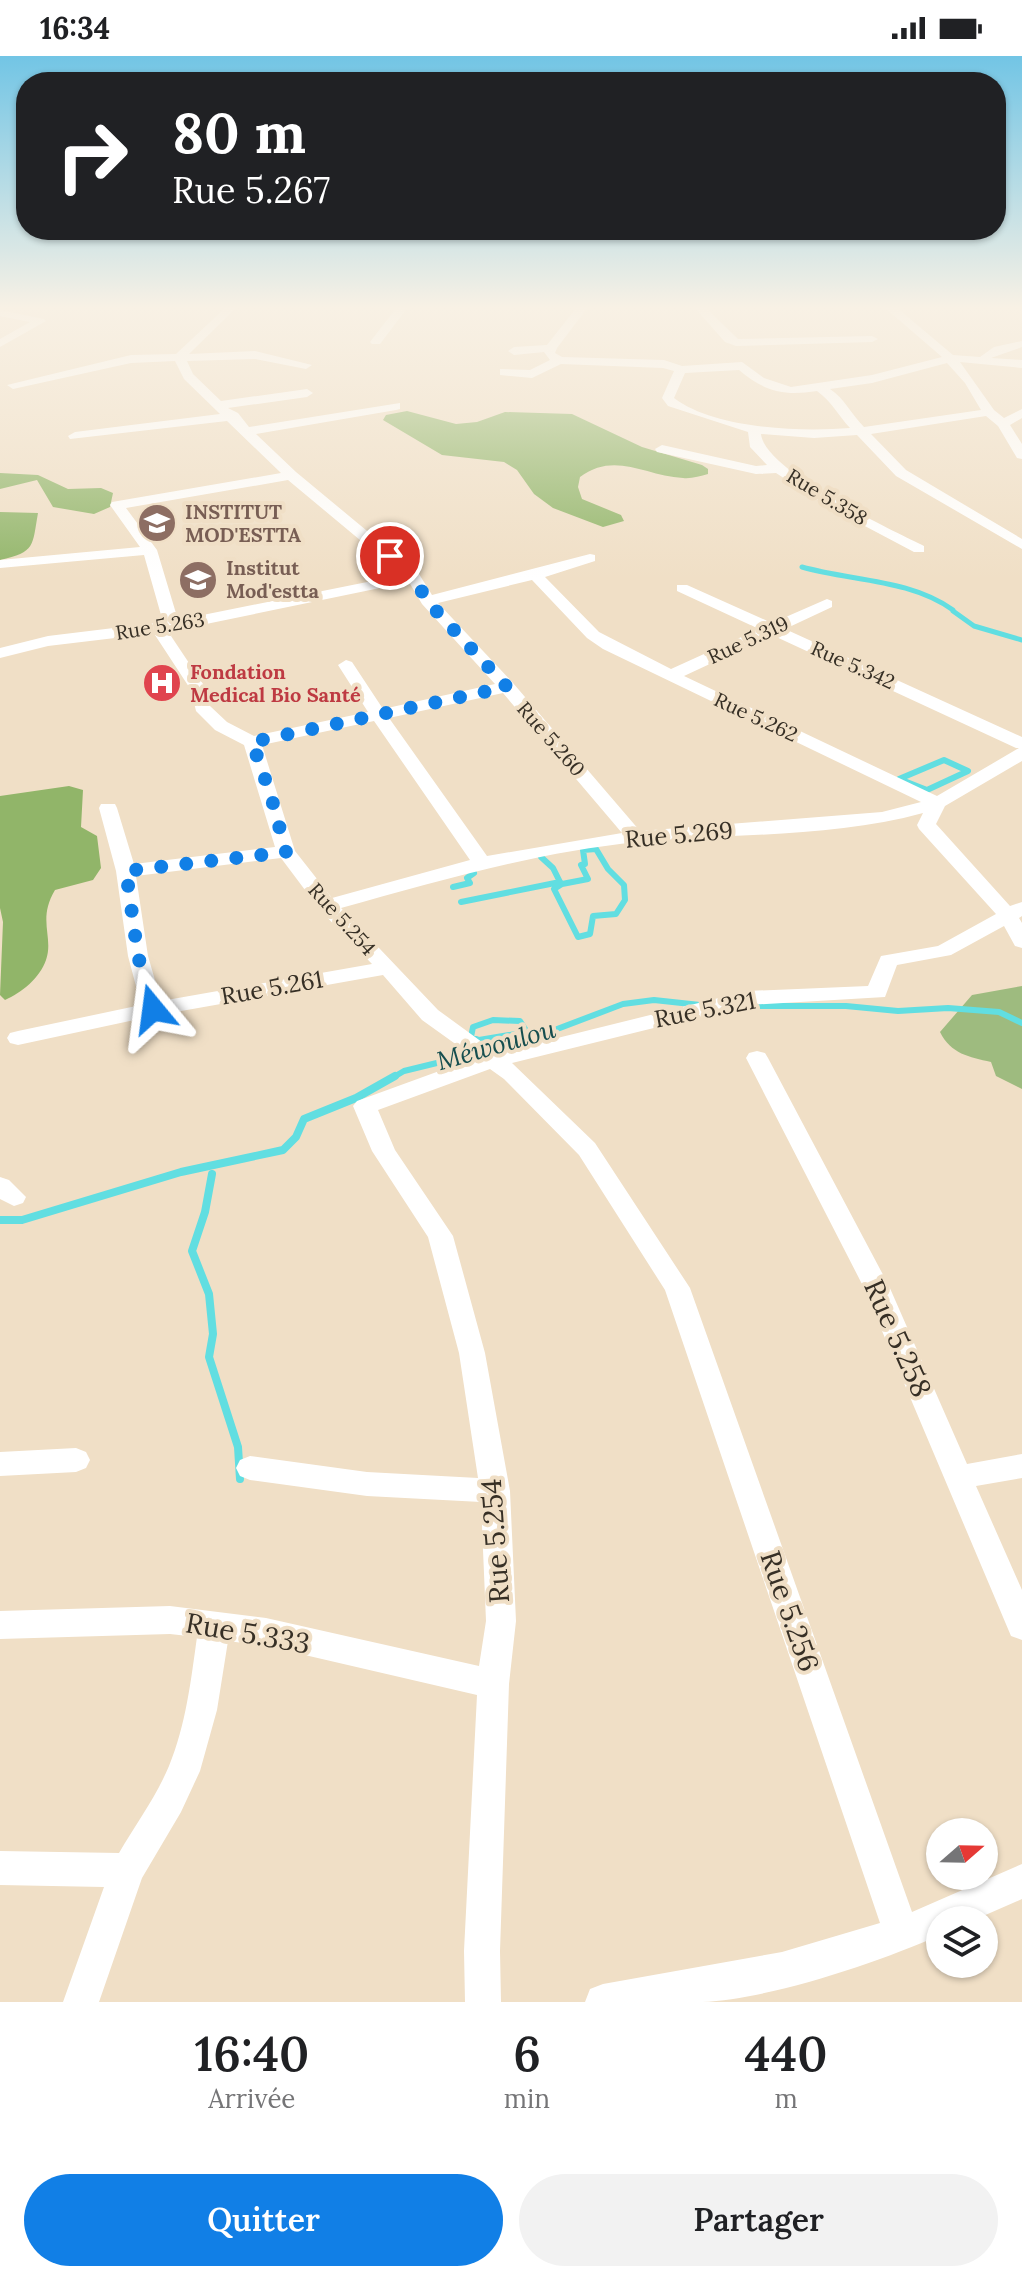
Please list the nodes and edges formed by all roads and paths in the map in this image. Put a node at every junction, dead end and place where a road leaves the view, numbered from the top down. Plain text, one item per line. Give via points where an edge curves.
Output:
1 (213, 398) edge
2 (286, 398) edge
3 (668, 398) edge
4 (835, 398) edge
5 (981, 398) edge
6 (396, 406) dead end
7 (228, 411) junction
8 (989, 412) junction
9 (1022, 413) edge
10 (1003, 424) junction
11 (754, 430) junction
12 (249, 431) junction
13 (865, 432) junction
14 (75, 436) dead end
15 (662, 449) dead end
16 (1022, 455) edge
17 (732, 465) junction
18 (780, 469) junction
19 (291, 475) junction
20 (721, 482) dead end
21 (1022, 545) edge
22 (919, 549) dead end
23 (150, 550) junction
24 (590, 558) dead end
25 (0, 564) edge
26 (535, 575) junction
27 (414, 577) junction
28 (682, 588) dead end
29 (427, 601) junction
30 (827, 604) dead end
31 (172, 626) junction
32 (772, 629) junction
33 (0, 653) edge
34 (346, 665) dead end
35 (670, 676) junction
36 (507, 687) junction
37 (380, 714) junction
38 (252, 742) junction
39 (1022, 744) edge
40 (1022, 753) edge
41 (938, 803) junction
42 (108, 808) dead end
43 (635, 837) junction
44 (286, 852) junction
45 (482, 863) junction
46 (126, 871) junction
47 (327, 906) junction
48 (1015, 913) edge
49 (1022, 942) edge
50 (386, 968) junction
51 (153, 1009) junction
52 (18, 1038) dead end
53 (757, 1058) dead end
54 (507, 1070) joint
55 (365, 1106) joint
56 (76, 1460) dead end
57 (0, 1464) edge
58 (1022, 1466) edge
59 (250, 1468) dead end
60 (960, 1477) junction
61 (495, 1491) junction
62 (0, 1625) edge
63 (1022, 1626) edge
64 (214, 1627) junction
65 (493, 1684) junction
66 (0, 1868) edge
67 (128, 1870) junction
68 (1022, 1881) edge
69 (902, 1934) junction
70 (81, 2002) edge
71 (483, 2002) edge
72 (603, 2002) edge

1 - 7 street, Rue 5.260
2 - 7 street
3 - 11 street
4 - 13 street
5 - 8 street
6 - 12 street
7 - 12 street, Rue 5.260
7 - 14 street
8 - 10 street
8 - 13 street
9 - 10 street
10 - 16 street
11 - 13 street
11 - 18 street, Rue 5.358 via 756,446
12 - 19 street, Rue 5.260
13 - 21 street via 901,473
15 - 17 street
17 - 18 street
17 - 20 street
18 - 22 street, Rue 5.358
19 - 23 street via 117,505
19 - 27 street, Rue 5.260
23 - 25 street
23 - 31 street
24 - 26 street
26 - 29 street
26 - 35 street, Rue 5.262 via 600,640
27 - 29 street, Rue 5.260
27 - 31 street, Rue 5.263
28 - 32 street, Rue 5.342
29 - 36 street, Rue 5.260
30 - 32 street, Rue 5.319
31 - 33 street, Rue 5.263 via 48,641
31 - 38 street via 163,635 199,690 202,707 221,726
32 - 35 street, Rue 5.319
32 - 39 street, Rue 5.342
34 - 37 street
35 - 41 street, Rue 5.262
36 - 37 street
36 - 43 street, Rue 5.260
37 - 38 street
37 - 45 street
38 - 44 street, Rue 5.254
40 - 41 street, Rue 5.269
41 - 43 street, Rue 5.269 via 883,818
41 - 48 street via 926,825
42 - 46 street
43 - 45 street, Rue 5.269
44 - 46 street
44 - 47 street, Rue 5.254
45 - 47 street, Rue 5.269
46 - 51 street via 138,956
47 - 50 street, Rue 5.254
48 - 49 street
48 - 55 street, Rue 5.321 via 944,951 888,960 877,992 747,998 478,1065
50 - 51 street, Rue 5.261
50 - 54 street, Rue 5.254 via 430,1015
51 - 52 street, Rue 5.261
53 - 60 street, Rue 5.258 via 876,1286
54 - 69 street, Rue 5.256 via 587,1149 677,1288
55 - 61 street, Rue 5.254 via 384,1151 440,1236 472,1353
56 - 57 street
58 - 60 street
59 - 61 street via 367,1484
60 - 63 street, Rue 5.258
61 - 65 street, Rue 5.254 via 501,1621
62 - 64 street, Rue 5.333 via 170,1620
64 - 65 street, Rue 5.333 via 266,1632
64 - 67 street via 191,1749 176,1789
65 - 71 street, Rue 5.254
66 - 67 street
67 - 70 street
68 - 69 street
69 - 72 street via 782,1970

